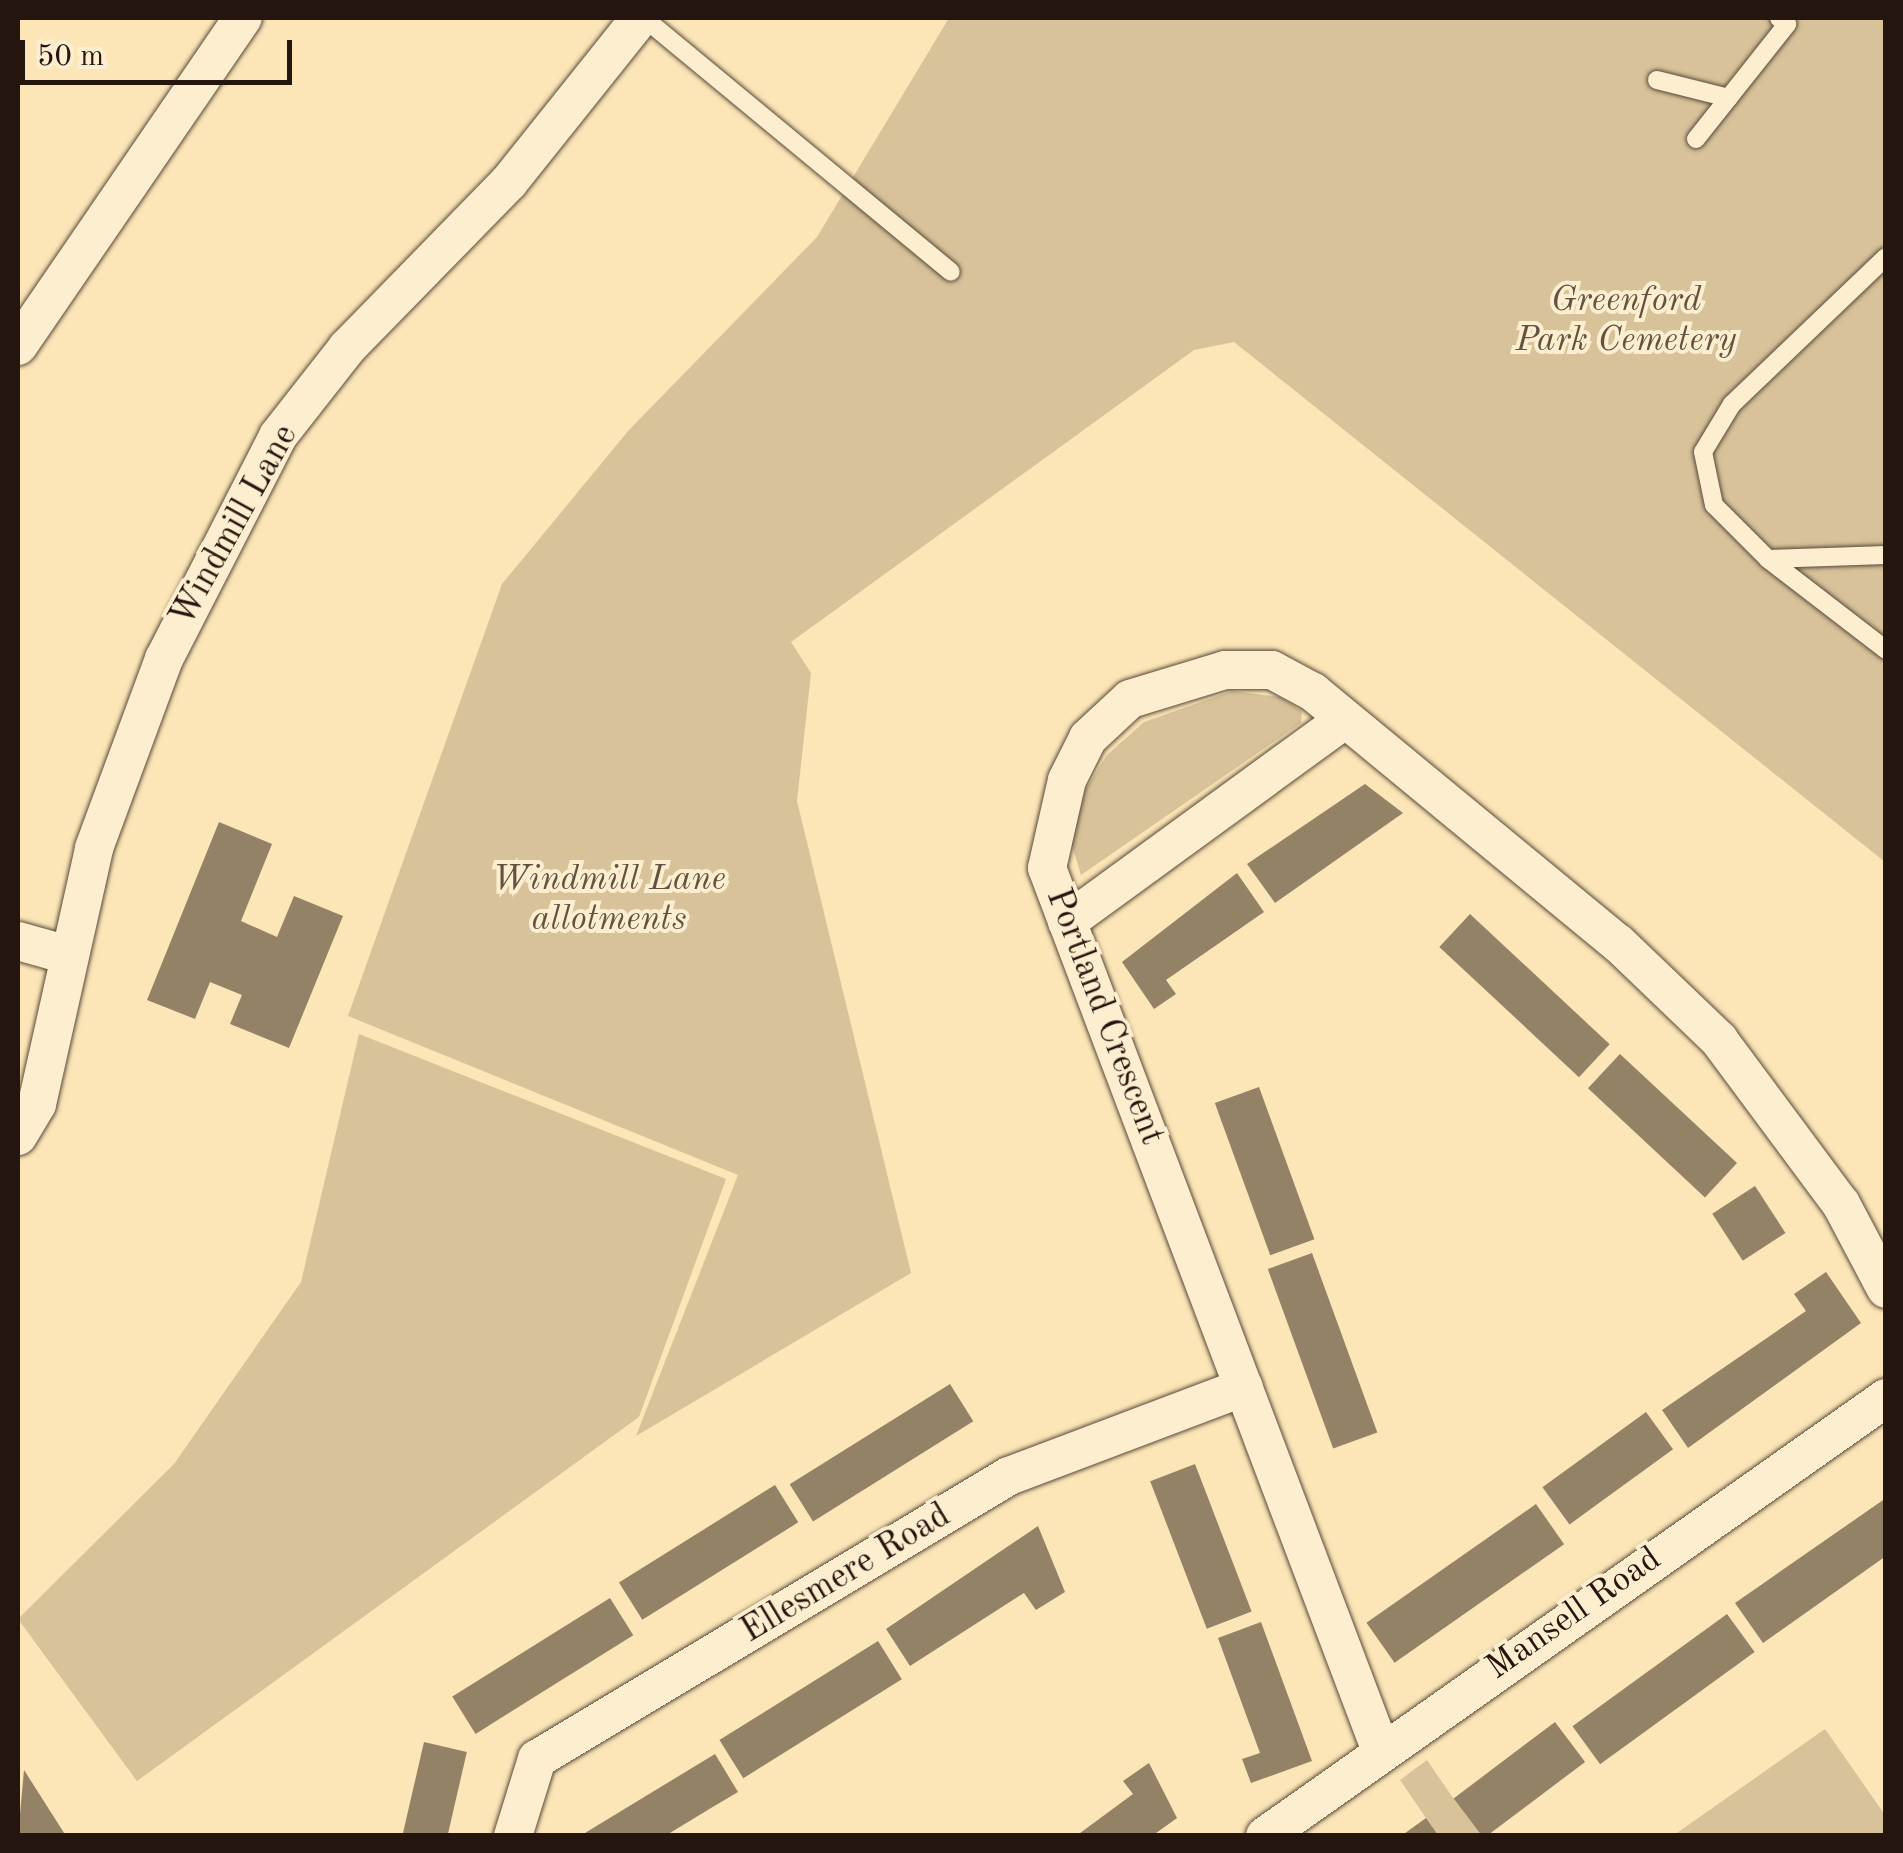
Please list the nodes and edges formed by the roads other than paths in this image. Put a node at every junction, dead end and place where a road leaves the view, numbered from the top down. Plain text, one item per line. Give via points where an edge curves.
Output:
1 (243, 18) edge
2 (642, 18) edge
3 (1786, 20) edge
4 (1657, 80) dead end
5 (1729, 98) junction
6 (1696, 139) dead end
7 (1886, 256) edge
8 (951, 272) dead end
9 (18, 346) edge
10 (1886, 555) edge
11 (1768, 560) junction
12 (1886, 650) edge
13 (1345, 719) junction
14 (1068, 922) junction
15 (18, 941) edge
16 (68, 955) junction
17 (18, 1136) edge
18 (1886, 1290) edge
19 (1244, 1387) junction
20 (1886, 1398) edge
21 (1381, 1751) junction
22 (514, 1836) edge
23 (1266, 1836) edge

1 - 9 street
2 - 8 lane
2 - 16 street, Windmill Lane via 509,182 347,348 278,436 164,660 94,848
3 - 5 lane
4 - 5 lane
5 - 6 lane
7 - 11 lane via 1732,404 1703,452 1714,505
10 - 11 lane
11 - 12 lane
13 - 14 street
13 - 14 street, Portland Crescent via 1272,670 1179,679 1130,699 1088,738 1050,822 1046,868
13 - 18 street, Portland Crescent via 1618,942 1719,1040 1841,1204
14 - 19 street, Portland Crescent
15 - 16 street
16 - 17 street, Windmill Lane via 37,1104
19 - 21 street, Portland Crescent
19 - 22 street, Ellesmere Road via 1009,1476 537,1759
20 - 21 street, Mansell Road
21 - 23 street, Mansell Road

